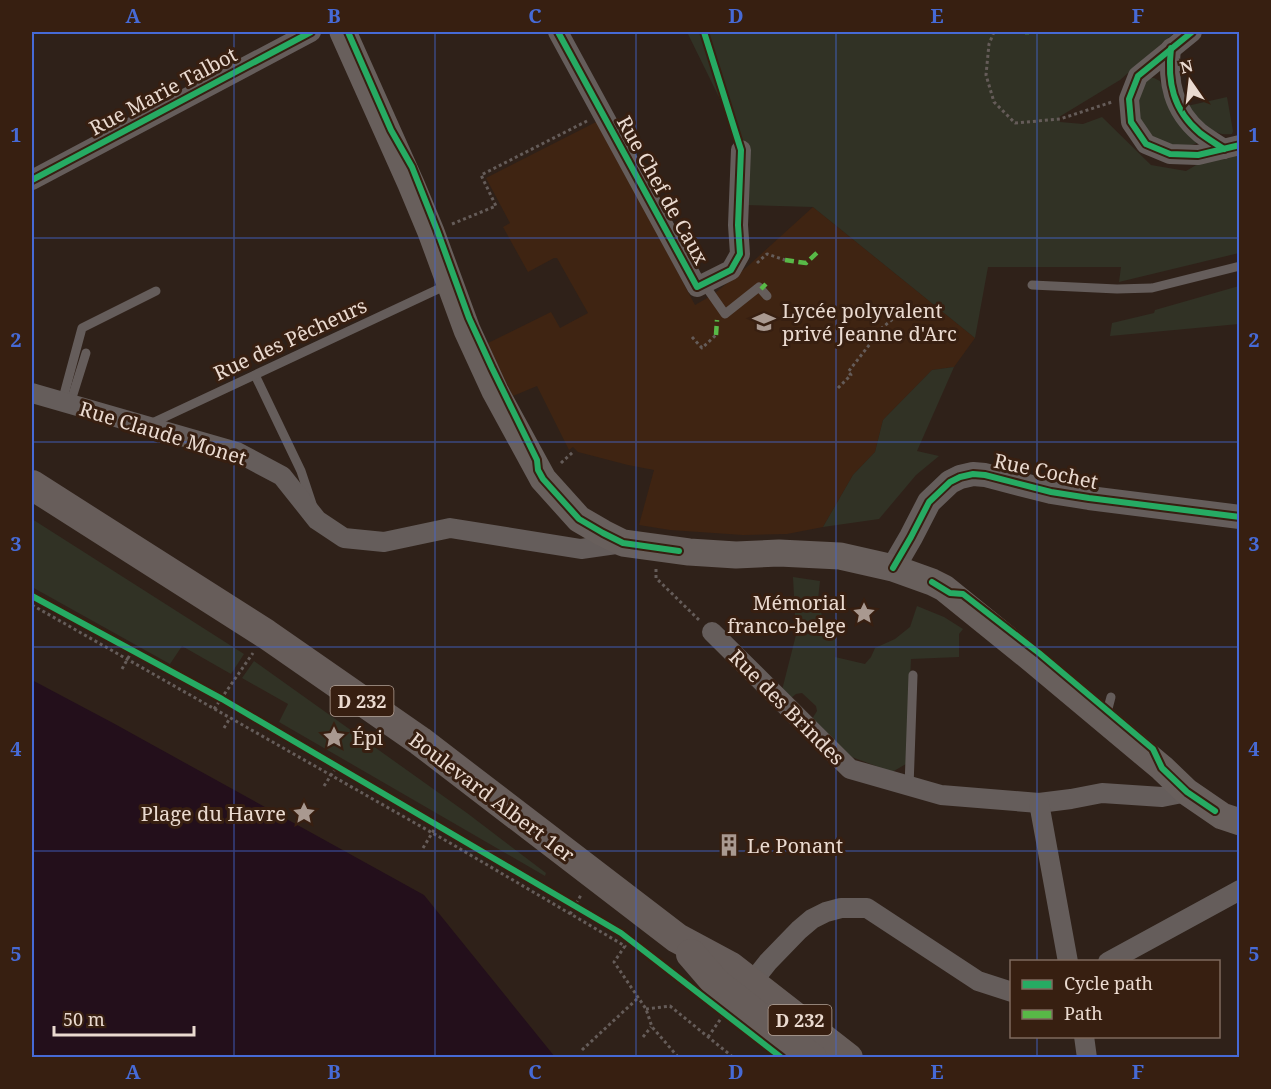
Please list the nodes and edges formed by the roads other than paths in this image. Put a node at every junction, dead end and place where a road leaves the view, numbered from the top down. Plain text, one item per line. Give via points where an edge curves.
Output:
1 (311, 32) edge
2 (343, 32) edge
3 (558, 32) edge
4 (1192, 32) edge
5 (1171, 48) junction
6 (1232, 147) edge
7 (741, 150) dead end
8 (32, 180) edge
9 (1239, 266) edge
10 (449, 284) junction
11 (704, 284) junction
12 (1032, 285) dead end
13 (156, 291) dead end
14 (767, 296) dead end
15 (725, 314) junction
16 (717, 320) dead end
17 (86, 353) dead end
18 (255, 375) junction
19 (32, 393) edge
20 (66, 403) junction
21 (147, 425) junction
22 (32, 485) edge
23 (1239, 517) edge
24 (317, 520) junction
25 (623, 543) junction
26 (893, 568) junction
27 (712, 632) dead end
28 (913, 675) dead end
29 (909, 787) junction
30 (1187, 792) junction
31 (1039, 803) junction
32 (1239, 822) edge
33 (1239, 890) edge
34 (1068, 960) edge
35 (1112, 960) edge
36 (1010, 992) edge
37 (737, 1004) junction
38 (1084, 1038) edge
39 (812, 1058) edge
40 (848, 1058) edge
41 (1087, 1058) edge

1 - 8 street, Rue Marie Talbot
2 - 10 main road via 411,184
3 - 11 street, Rue Chef de Caux via 697,287
4 - 5 street
5 - 6 street via 1168,66 1172,92 1182,112 1199,132
5 - 6 street via 1138,76 1129,99 1131,122 1146,144 1170,154 1198,155
7 - 11 street, Rue Chef de Caux via 741,254 731,270
9 - 12 lane via 1152,288
10 - 18 lane, Rue des Pêcheurs
10 - 25 main road via 495,391 543,479 579,519
11 - 15 lane
13 - 20 lane via 82,328
14 - 15 lane via 759,287
15 - 16 lane
17 - 20 lane
18 - 21 lane, Rue des Pêcheurs
18 - 24 lane via 301,471
19 - 20 street, Rue Claude Monet
20 - 21 street, Rue Claude Monet
21 - 24 street, Rue Claude Monet via 237,452 282,476
22 - 37 main road, Boulevard Albert 1er / D 232 via 266,634 401,728 677,938
23 - 26 street, Rue Cochet via 1052,492 974,474 950,482 929,502
24 - 25 street, Rue Claude Monet via 344,538 384,542 450,528 581,549
25 - 26 main road via 736,555 840,556
26 - 30 main road via 944,588 1033,660 1108,709
27 - 29 street, Rue des Brindes via 850,769
28 - 29 lane
29 - 31 street, Rue des Brindes via 941,795
30 - 31 street, Rue des Brindes via 1162,797 1102,793
30 - 32 main road via 1222,816
31 - 34 street
33 - 35 street
36 - 37 street via 978,981 867,908 841,908 812,919 799,930 768,962
37 - 39 main road, Boulevard Albert 1er / D 232
37 - 40 main road, Boulevard Albert 1er / D 232
38 - 41 street

